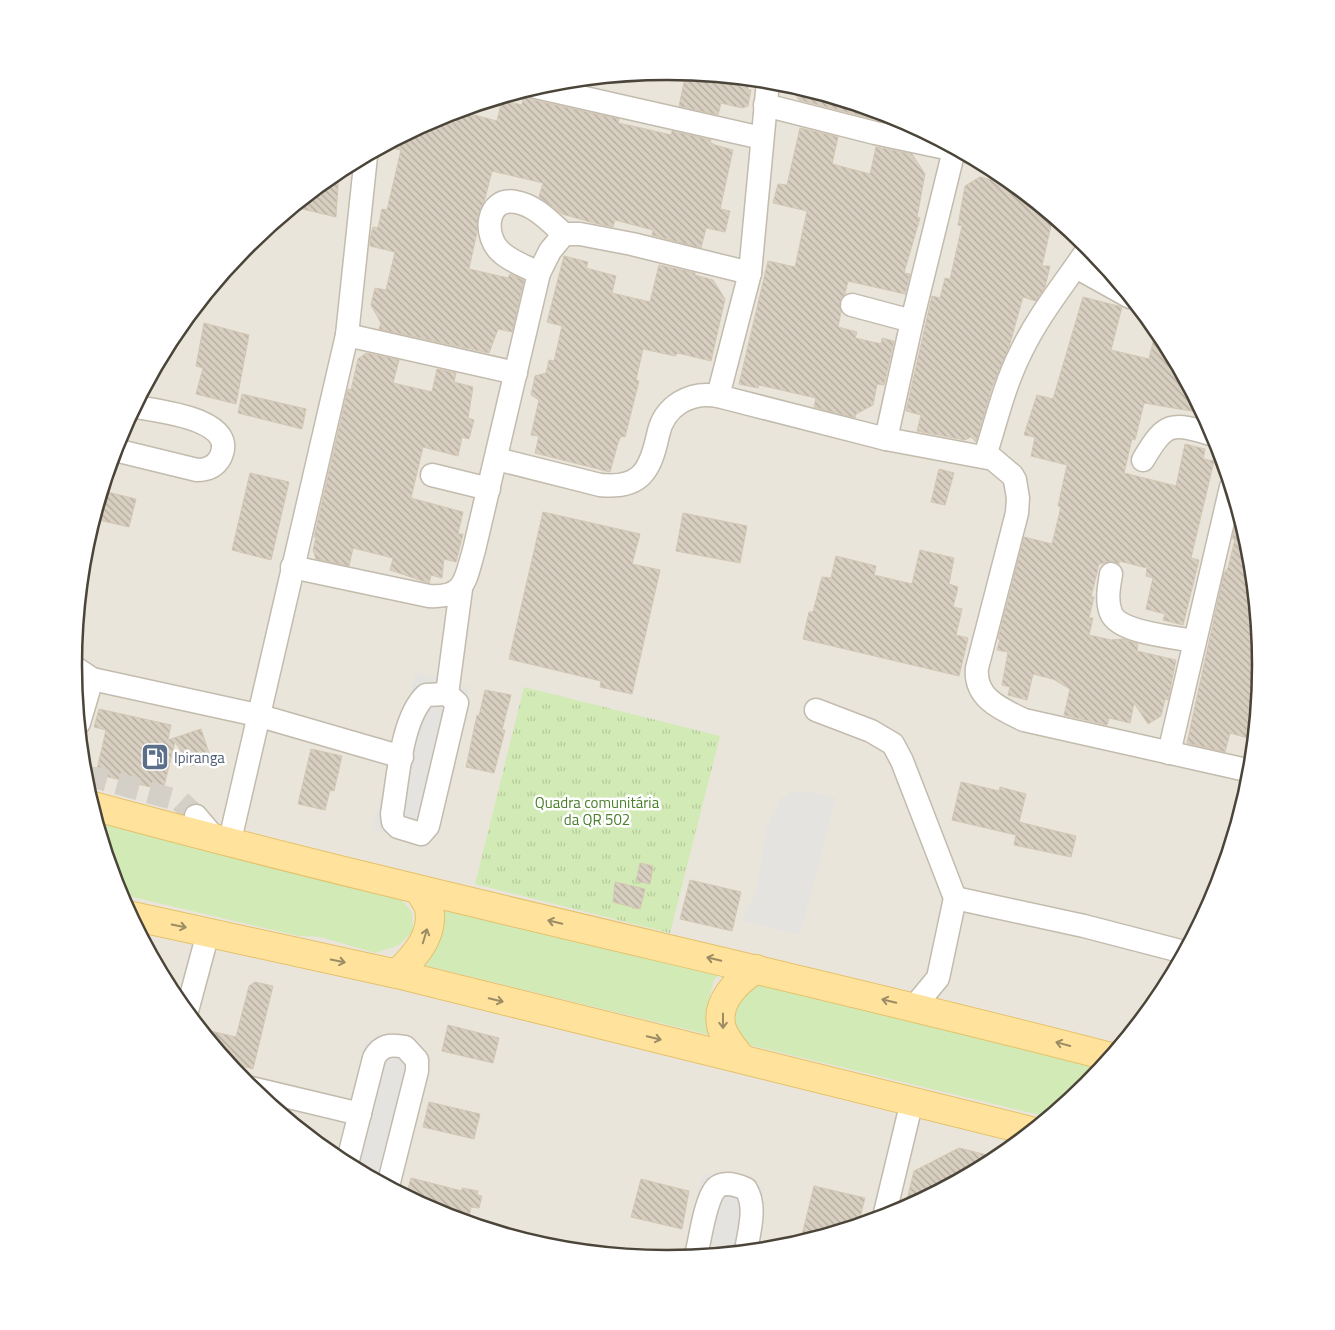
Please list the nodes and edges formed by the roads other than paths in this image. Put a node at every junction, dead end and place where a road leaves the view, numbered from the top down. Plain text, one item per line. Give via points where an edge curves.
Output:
1 (767, 89) edge
2 (553, 91) edge
3 (765, 105) junction
4 (762, 138) junction
5 (940, 147) edge
6 (956, 156) edge
7 (365, 164) edge
8 (564, 234) junction
9 (1084, 254) edge
10 (1076, 267) junction
11 (539, 273) junction
12 (750, 273) junction
13 (1115, 289) edge
14 (852, 305) dead end
15 (912, 321) junction
16 (347, 335) junction
17 (516, 373) junction
18 (718, 396) junction
19 (142, 408) edge
20 (1204, 432) edge
21 (886, 439) junction
22 (123, 452) edge
23 (985, 456) junction
24 (497, 459) junction
25 (1143, 460) dead end
26 (432, 475) dead end
27 (488, 489) junction
28 (1230, 505) edge
29 (292, 567) junction
30 (1111, 574) dead end
31 (461, 589) junction
32 (1194, 641) junction
33 (83, 673) edge
34 (447, 694) junction
35 (816, 710) dead end
36 (258, 715) junction
37 (1169, 753) junction
38 (402, 758) junction
39 (1243, 769) edge
40 (100, 807) edge
41 (213, 831) junction
42 (418, 890) junction
43 (956, 898) junction
44 (140, 918) edge
45 (208, 933) junction
46 (1178, 950) edge
47 (756, 969) junction
48 (397, 974) junction
49 (938, 978) junction
50 (189, 1002) edge
51 (914, 1007) junction
52 (949, 1015) junction
53 (1103, 1055) edge
54 (740, 1058) junction
55 (268, 1092) edge
56 (912, 1101) junction
57 (360, 1114) junction
58 (1024, 1129) edge
59 (349, 1156) edge
60 (390, 1180) edge
61 (886, 1207) edge
62 (748, 1244) edge
63 (698, 1249) edge

1 - 3 street
2 - 4 street
3 - 4 street
3 - 5 street
4 - 12 street
6 - 15 street
7 - 16 street
8 - 11 street via 550,251
8 - 11 street via 541,214 515,201 494,210 488,228 492,243 502,254
8 - 12 street via 632,244
9 - 10 street
10 - 13 street
10 - 23 street via 1020,353 1007,383
11 - 17 street
12 - 18 street
14 - 15 street
15 - 21 street
16 - 17 street
16 - 29 street
17 - 24 street
18 - 21 street
18 - 24 street via 687,397 670,410 658,434 651,461 640,478 630,483 600,485
19 - 22 street via 206,423 221,438 224,446 220,458 210,468 197,470
20 - 25 street via 1180,426 1164,430 1156,437
21 - 23 street
23 - 37 street via 1012,475 1018,498 976,682 985,696 1024,720
24 - 27 street
26 - 27 street
27 - 31 street
28 - 32 street
29 - 31 street via 429,596 451,595
29 - 36 street
30 - 32 street via 1109,604 1118,623 1135,630
31 - 34 street
32 - 37 street
33 - 36 street
34 - 38 street via 426,695 421,700 411,719
34 - 38 street via 458,703 428,826 421,834 398,827 393,822
35 - 43 street via 871,731 893,744
36 - 38 street
36 - 41 street
37 - 39 street
40 - 41 main road
41 - 42 main road
47 -> 42 main road
48 -> 42 main road via 419,952 426,936 428,908
43 - 46 street
43 - 49 street
44 -> 45 main road
45 -> 48 main road
45 - 50 street
51 -> 47 main road
47 -> 54 main road via 730,990 723,1010 722,1027
48 -> 54 main road
49 - 51 street
49 - 52 street
51 - 52 main road
53 -> 52 main road
54 - 56 main road
55 - 57 street
56 - 58 main road
56 - 61 street
57 - 59 street
57 - 60 street via 379,1049 394,1045 405,1047 417,1060 417,1070
62 - 63 street via 753,1207 750,1196 746,1189 724,1184 716,1188 710,1200

